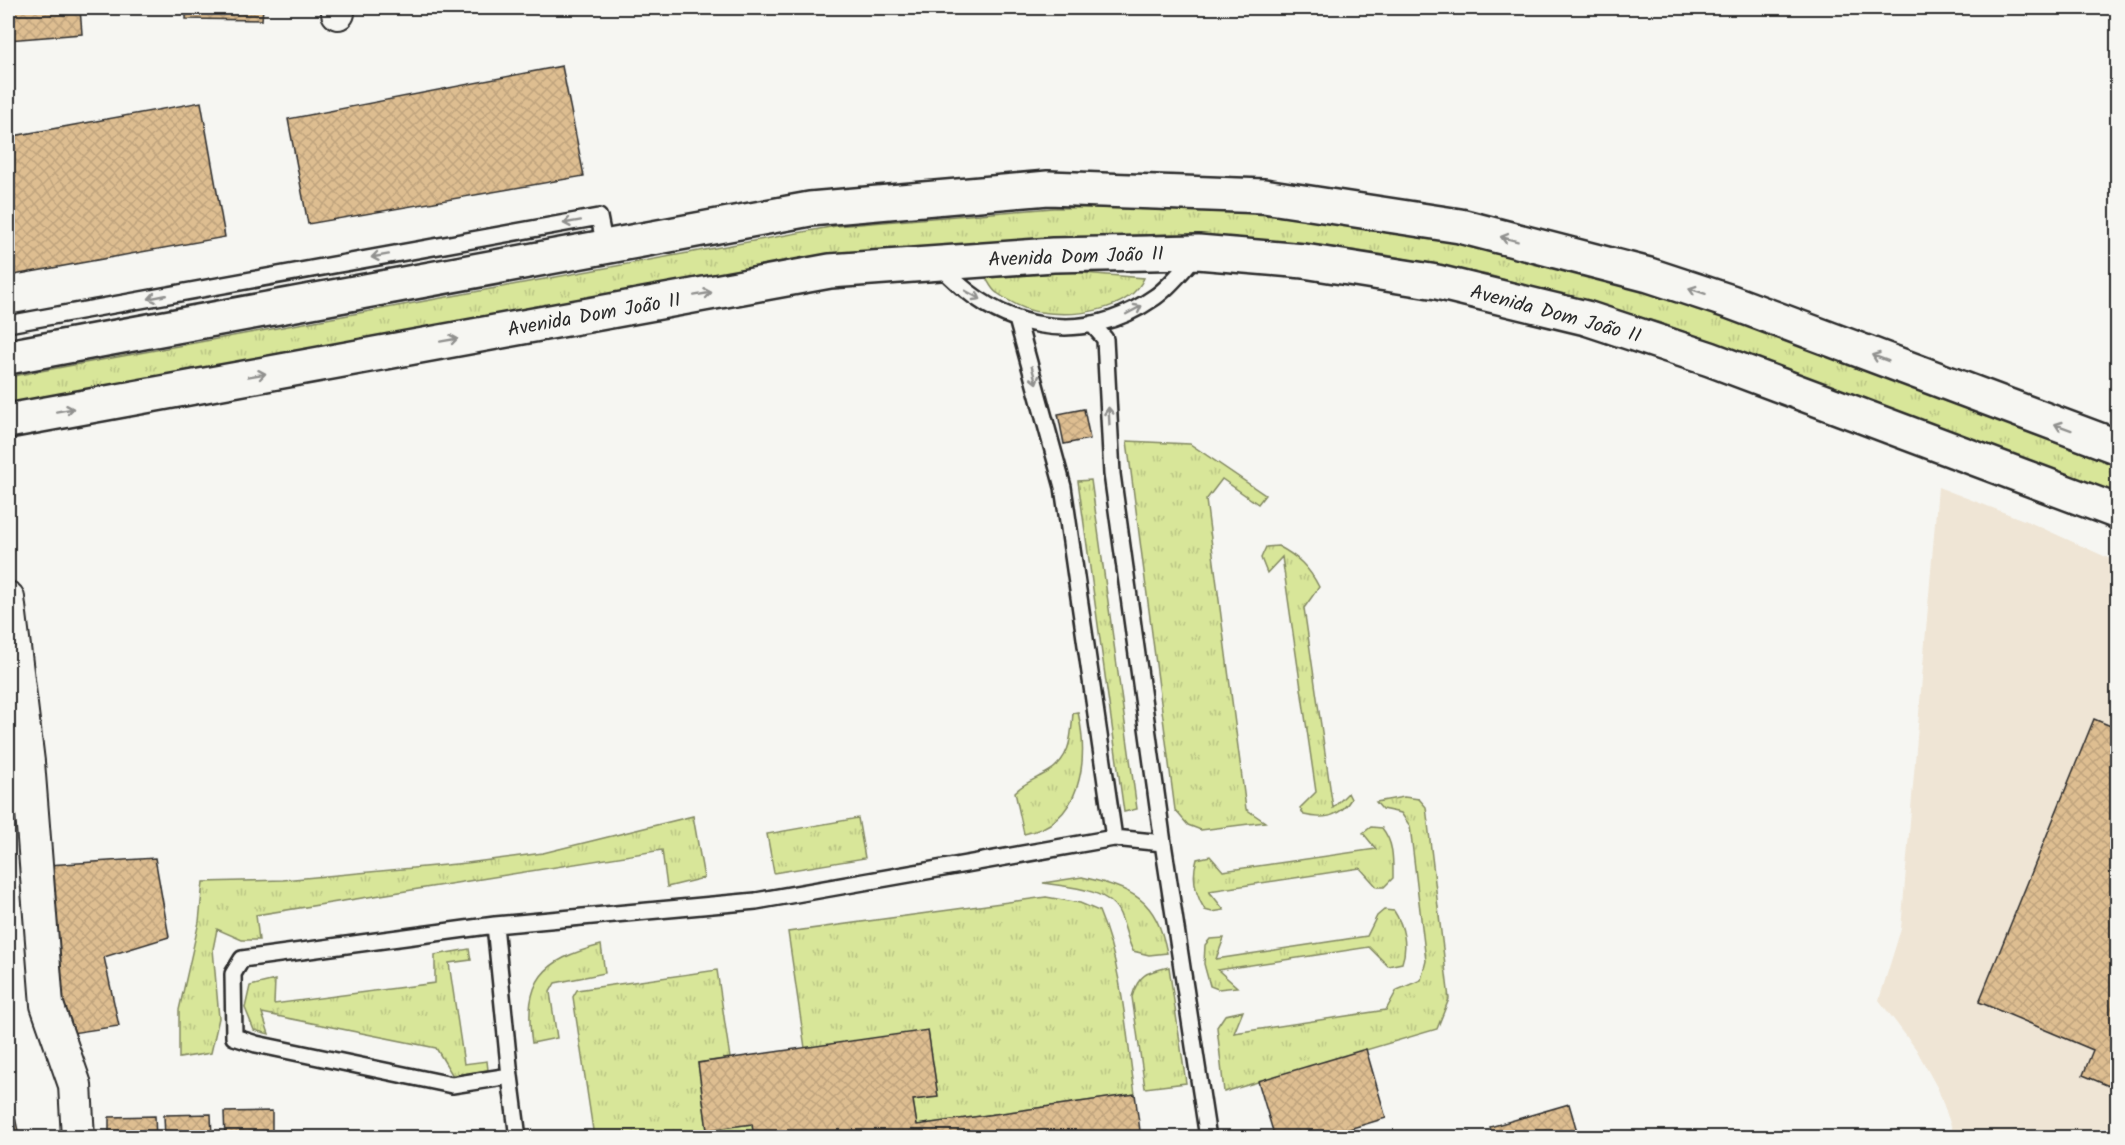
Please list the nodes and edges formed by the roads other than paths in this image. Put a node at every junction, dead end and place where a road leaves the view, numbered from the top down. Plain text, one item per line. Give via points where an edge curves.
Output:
1 (605, 247) junction
2 (1198, 252) junction
3 (937, 262) junction
4 (214, 286) junction
5 (220, 318) junction
6 (1017, 319) junction
7 (8, 324) edge
8 (1092, 324) junction
9 (8, 357) edge
10 (8, 421) edge
11 (2118, 447) edge
12 (2118, 512) edge
13 (8, 598) edge
14 (1114, 838) junction
15 (1163, 843) junction
16 (495, 925) junction
17 (510, 1076) junction
18 (78, 1137) edge
19 (518, 1137) edge
20 (1208, 1137) edge

1 -> 4 lane via 599,217
1 - 5 main road
11 -> 1 main road via 1649,275 1460,226 1264,196 1048,188 998,190 810,209
2 - 3 main road, Avenida Dom João II
8 -> 2 lane via 1128,314 1157,296
2 - 12 main road, Avenida Dom João II via 1304,261 1437,282 1586,318 1710,359
3 -> 6 lane via 959,288
10 -> 3 main road, Avenida Dom João II via 830,271
4 - 5 lane
4 -> 7 lane
5 - 9 main road
6 - 8 lane via 1067,329
6 -> 14 lane via 1063,488
15 -> 8 lane via 1112,474 1105,339
13 - 18 street via 28,762 47,1005 75,1086
14 - 15 lane
14 - 16 lane via 756,901
15 - 20 lane
16 - 17 lane
16 - 17 lane via 242,959 233,974 234,1037 452,1085
17 - 19 lane

